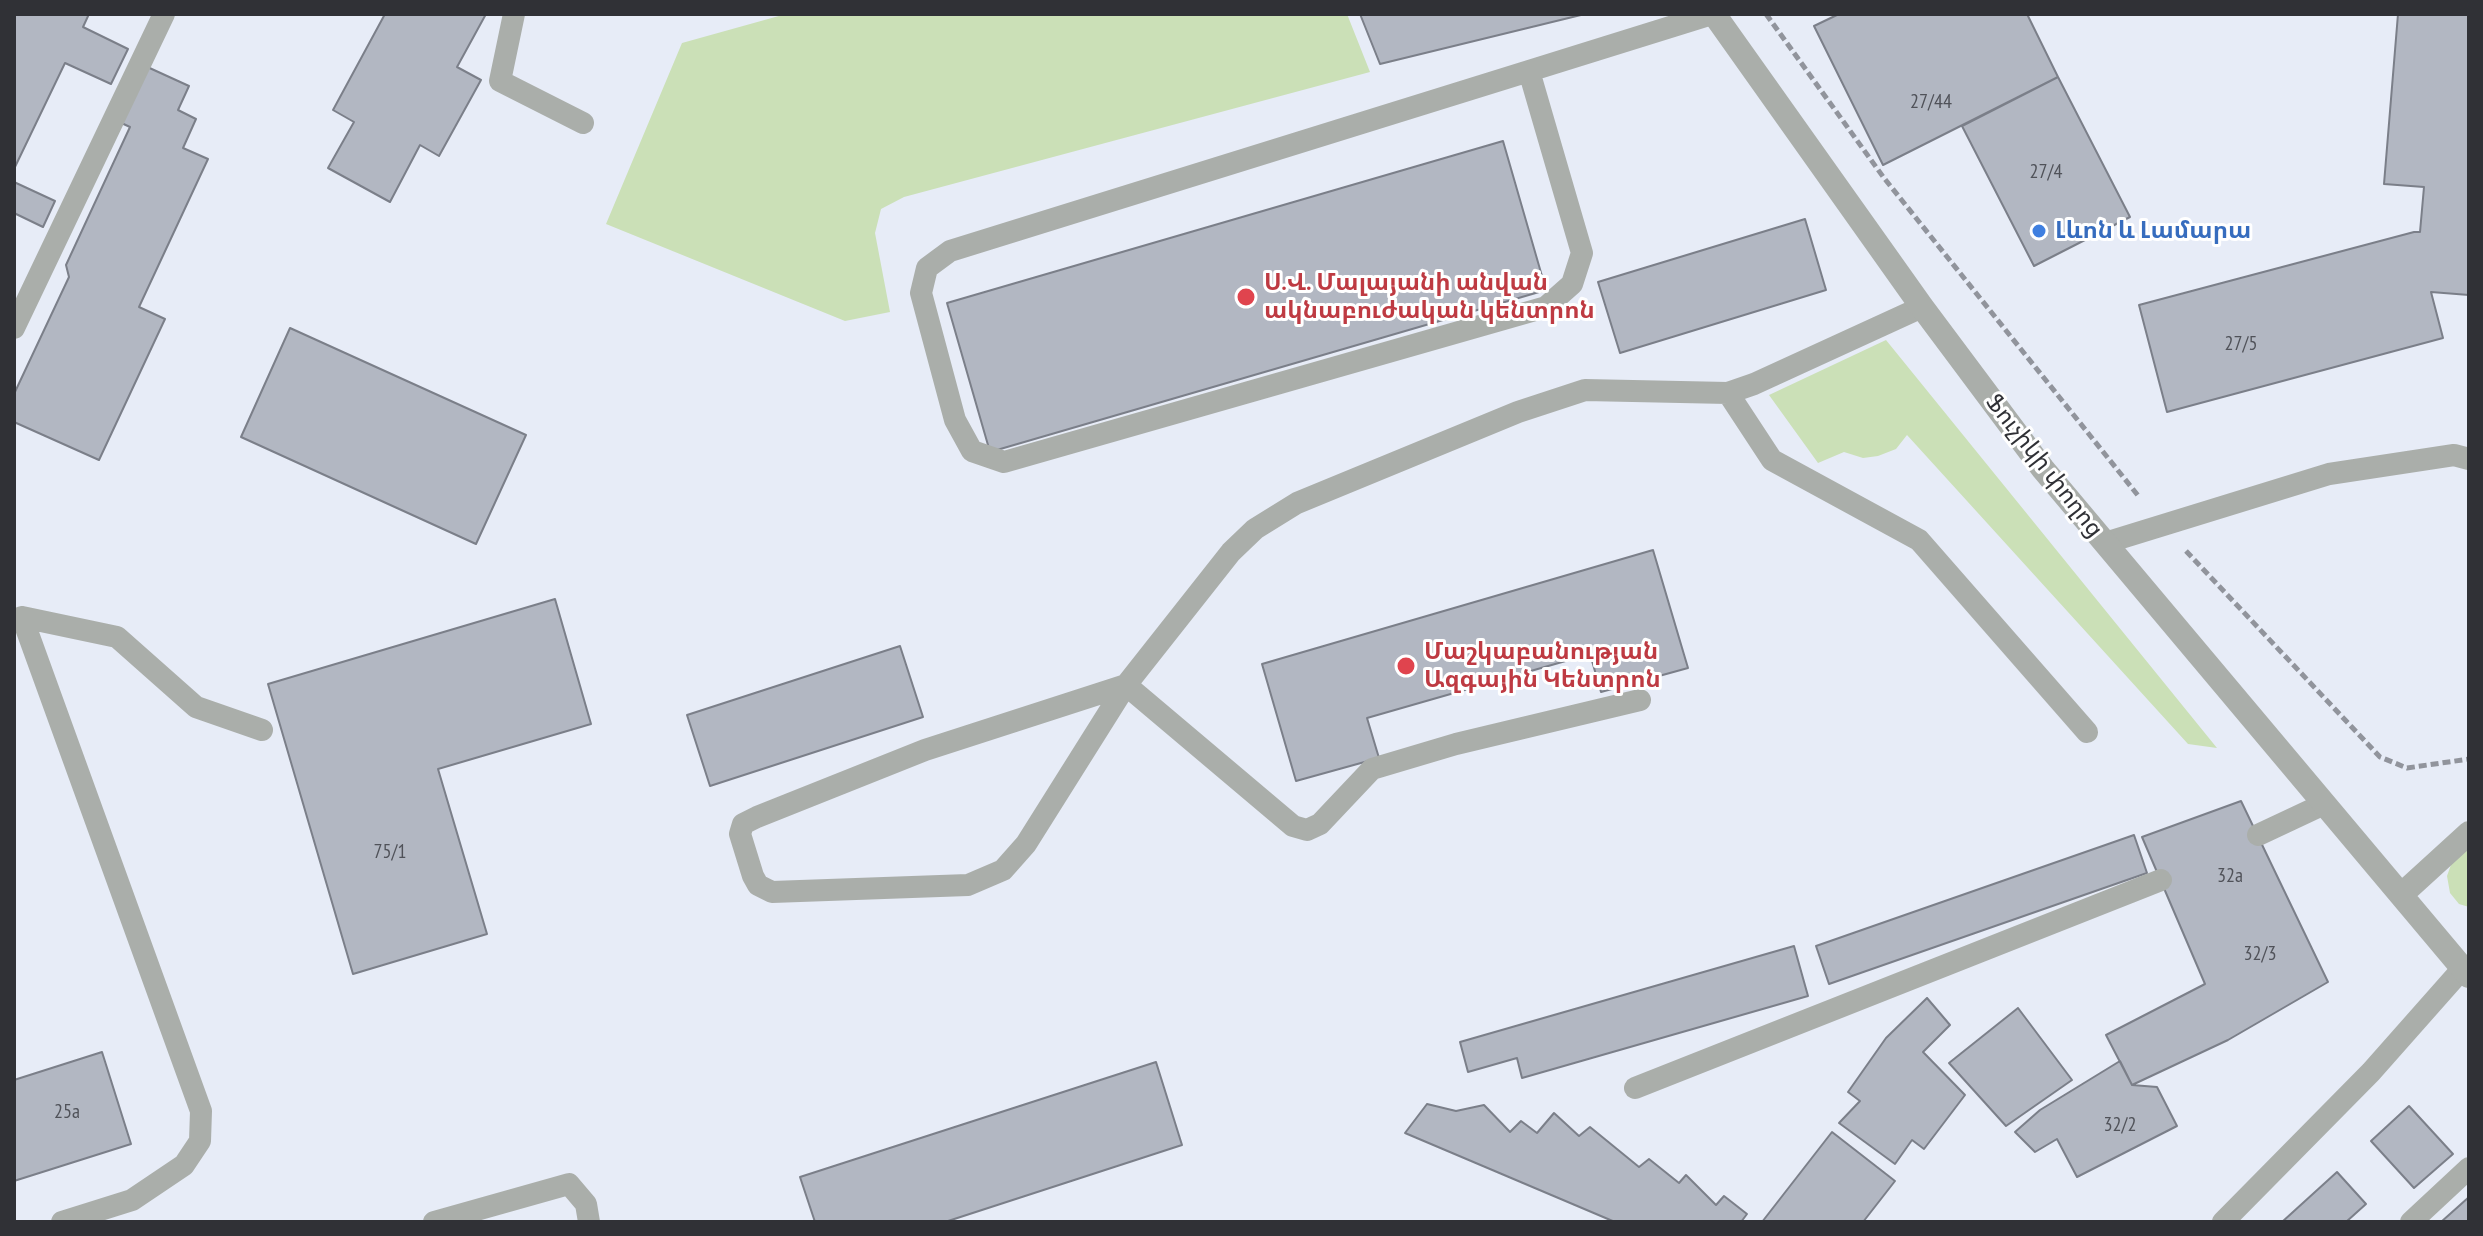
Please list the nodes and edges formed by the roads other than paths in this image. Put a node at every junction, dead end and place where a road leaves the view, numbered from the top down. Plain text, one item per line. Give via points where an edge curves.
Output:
1 (164, 14) edge
2 (514, 14) edge
3 (1713, 14) edge
4 (1529, 71) junction
5 (583, 123) dead end
6 (1922, 307) junction
7 (14, 328) edge
8 (1728, 393) junction
9 (2469, 459) edge
10 (2105, 543) junction
11 (18, 618) edge
12 (1126, 685) junction
13 (1640, 700) dead end
14 (262, 730) dead end
15 (2087, 732) dead end
16 (2324, 804) junction
17 (2469, 833) edge
18 (2258, 835) dead end
19 (2161, 880) dead end
20 (2401, 895) junction
21 (2467, 968) edge
22 (1635, 1088) dead end
23 (2469, 1168) edge
24 (62, 1222) edge
25 (434, 1222) edge
26 (589, 1222) edge
27 (2223, 1222) edge
28 (2411, 1222) edge

1 - 7 lane
2 - 5 lane via 500,81
3 - 4 lane
3 - 6 street, Ֆուչիկի փողոց
4 - 4 lane via 950,251 927,268 921,293 955,420 972,451 1004,462 1546,307 1572,284 1582,253
6 - 8 lane
6 - 10 street, Ֆուչիկի փողոց
8 - 12 lane via 1585,390 1297,503 1255,529 1231,552
8 - 15 lane via 1772,460 1919,540
9 - 10 lane via 2454,455 2329,474
10 - 16 street, Ֆուչիկի փողոց
11 - 14 lane via 117,637 196,707
11 - 24 lane via 201,1111 200,1141 184,1165 132,1200
12 - 12 lane via 925,750 743,824 740,834 753,876 772,892 968,885 1003,870 1026,844
12 - 13 lane via 1293,826 1307,830 1320,824 1372,769
16 - 18 lane
16 - 20 street, Ֆուչիկի փողոց
17 - 20 street
19 - 22 lane
20 - 21 street, Ֆուչիկի փողոց
21 - 27 lane
23 - 28 lane
25 - 26 lane via 569,1184 586,1204

